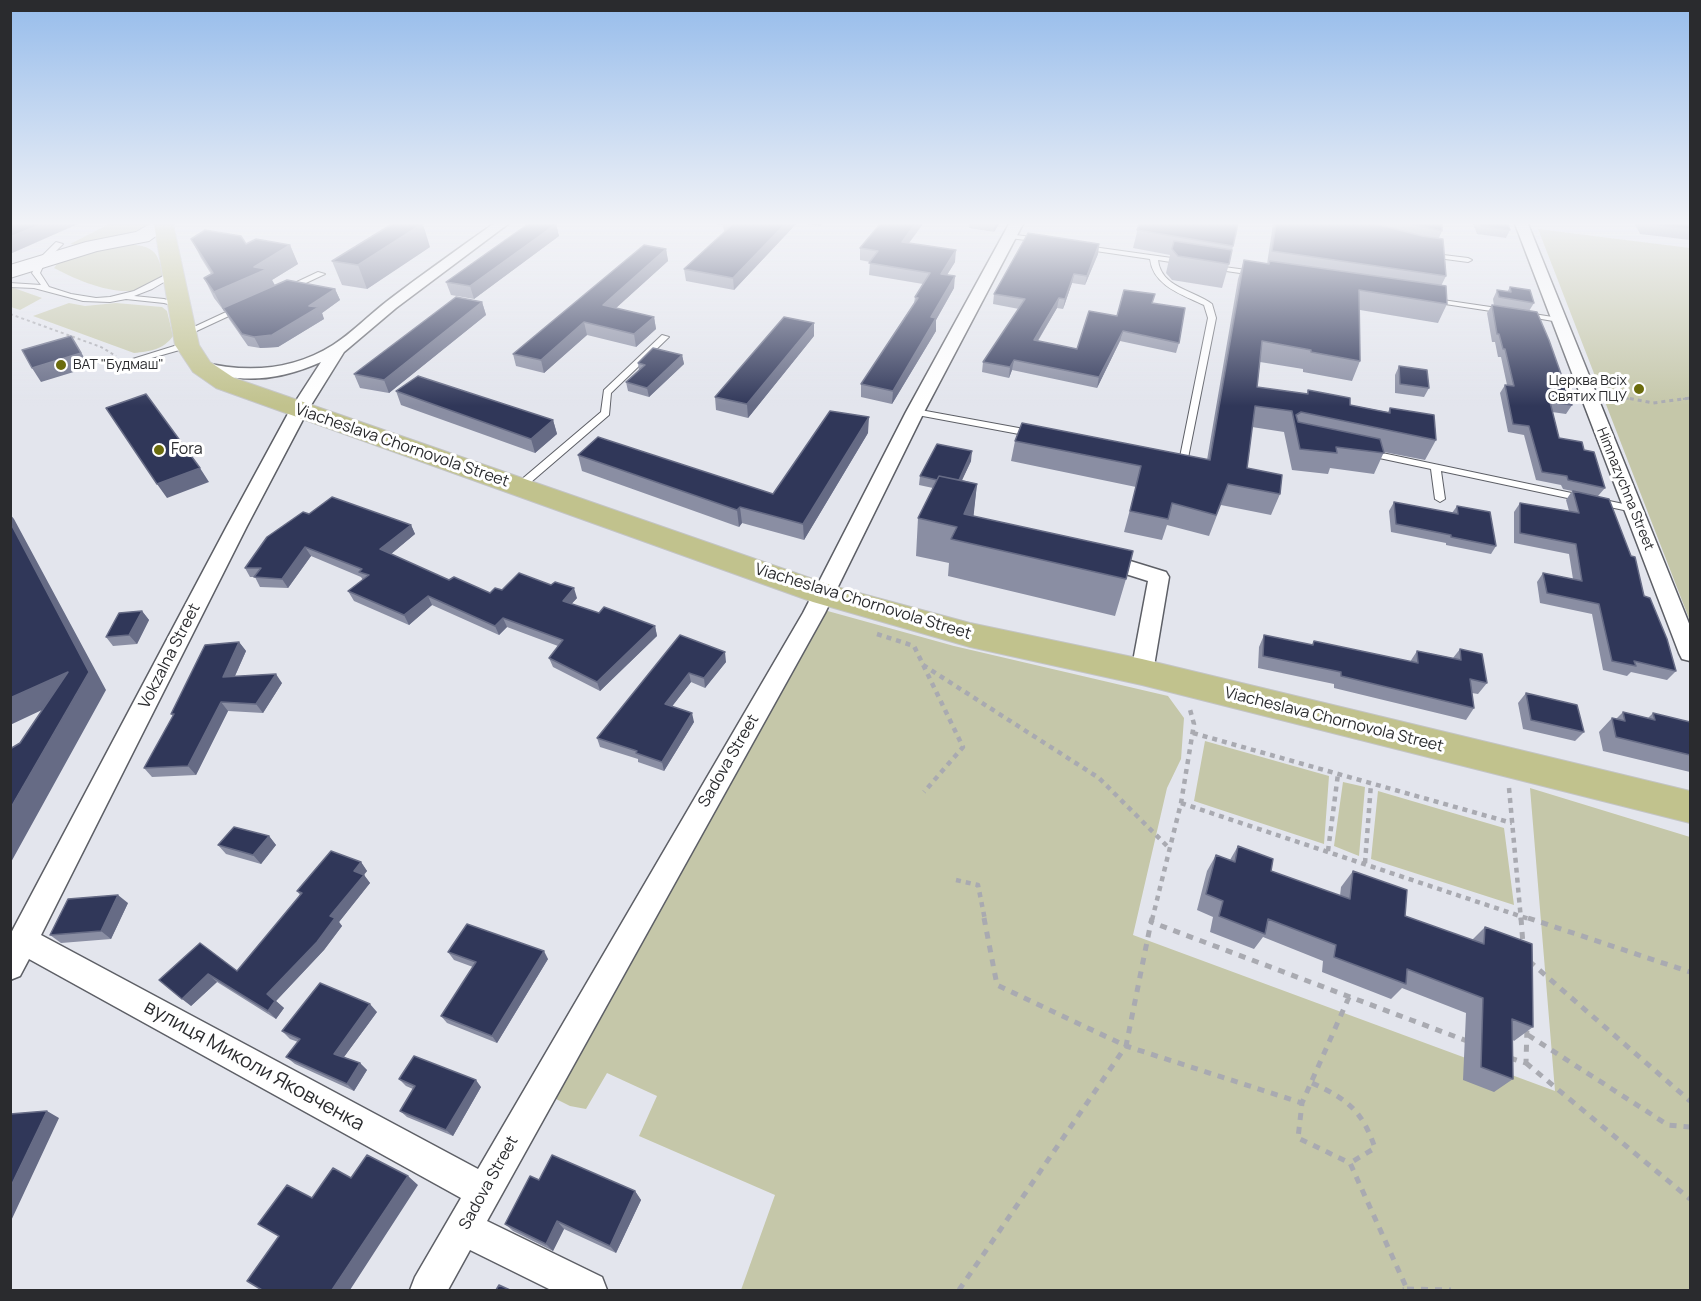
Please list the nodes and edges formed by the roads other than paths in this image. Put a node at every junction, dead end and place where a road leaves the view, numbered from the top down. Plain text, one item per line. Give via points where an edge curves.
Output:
1 (10, 285) edge
2 (152, 285) edge
3 (176, 285) edge
4 (296, 285) edge
5 (418, 285) edge
6 (984, 285) edge
7 (1171, 285) edge
8 (1544, 285) edge
9 (46, 286) joint
10 (279, 292) edge
11 (116, 298) junction
12 (1422, 299) edge
13 (180, 304) junction
14 (248, 306) edge
15 (1558, 320) junction
16 (664, 336) dead end
17 (191, 348) junction
18 (338, 349) junction
19 (127, 363) road end
20 (299, 410) junction
21 (915, 412) junction
22 (1044, 436) edge
23 (1353, 450) edge
24 (1160, 457) edge
25 (1436, 469) junction
26 (519, 487) junction
27 (1440, 500) dead end
28 (1634, 509) junction
29 (1080, 554) edge
30 (824, 594) junction
31 (1690, 653) edge
32 (1142, 672) junction
33 (1690, 807) edge
34 (17, 954) edge
35 (484, 1191) junction
36 (464, 1228) junction
37 (428, 1290) edge
38 (589, 1290) edge

1 - 9 lane
2 - 11 lane
3 - 13 main road
4 - 10 lane
5 - 18 street, Vokzalna Street
6 - 21 street, Sadova Street
7 - 24 lane via 1208,304 1212,318 1184,461
8 - 15 street, Himnazychna Street
9 - 11 lane via 85,300
11 - 13 lane
12 - 15 lane
13 - 17 main road
14 - 17 lane
15 - 28 street, Himnazychna Street
16 - 26 lane via 607,392 606,413
17 - 18 street, Vokzalna Street via 228,375 249,376 276,374
17 - 19 lane
17 - 20 main road, Viacheslava Chornovola Street via 225,383
18 - 20 street, Vokzalna Street
20 - 26 main road, Viacheslava Chornovola Street
20 - 34 street, Vokzalna Street
21 - 22 lane
21 - 30 street, Sadova Street
23 - 25 lane
25 - 27 lane
25 - 28 lane
26 - 30 main road, Viacheslava Chornovola Street
28 - 31 street, Himnazychna Street
29 - 32 street via 1159,577
30 - 32 main road, Viacheslava Chornovola Street via 970,635
30 - 35 street, Sadova Street
32 - 33 main road, Viacheslava Chornovola Street
34 - 35 street, вулиця Миколи Яковченка
35 - 36 street, Sadova Street
36 - 37 street, Sadova Street
36 - 38 street

